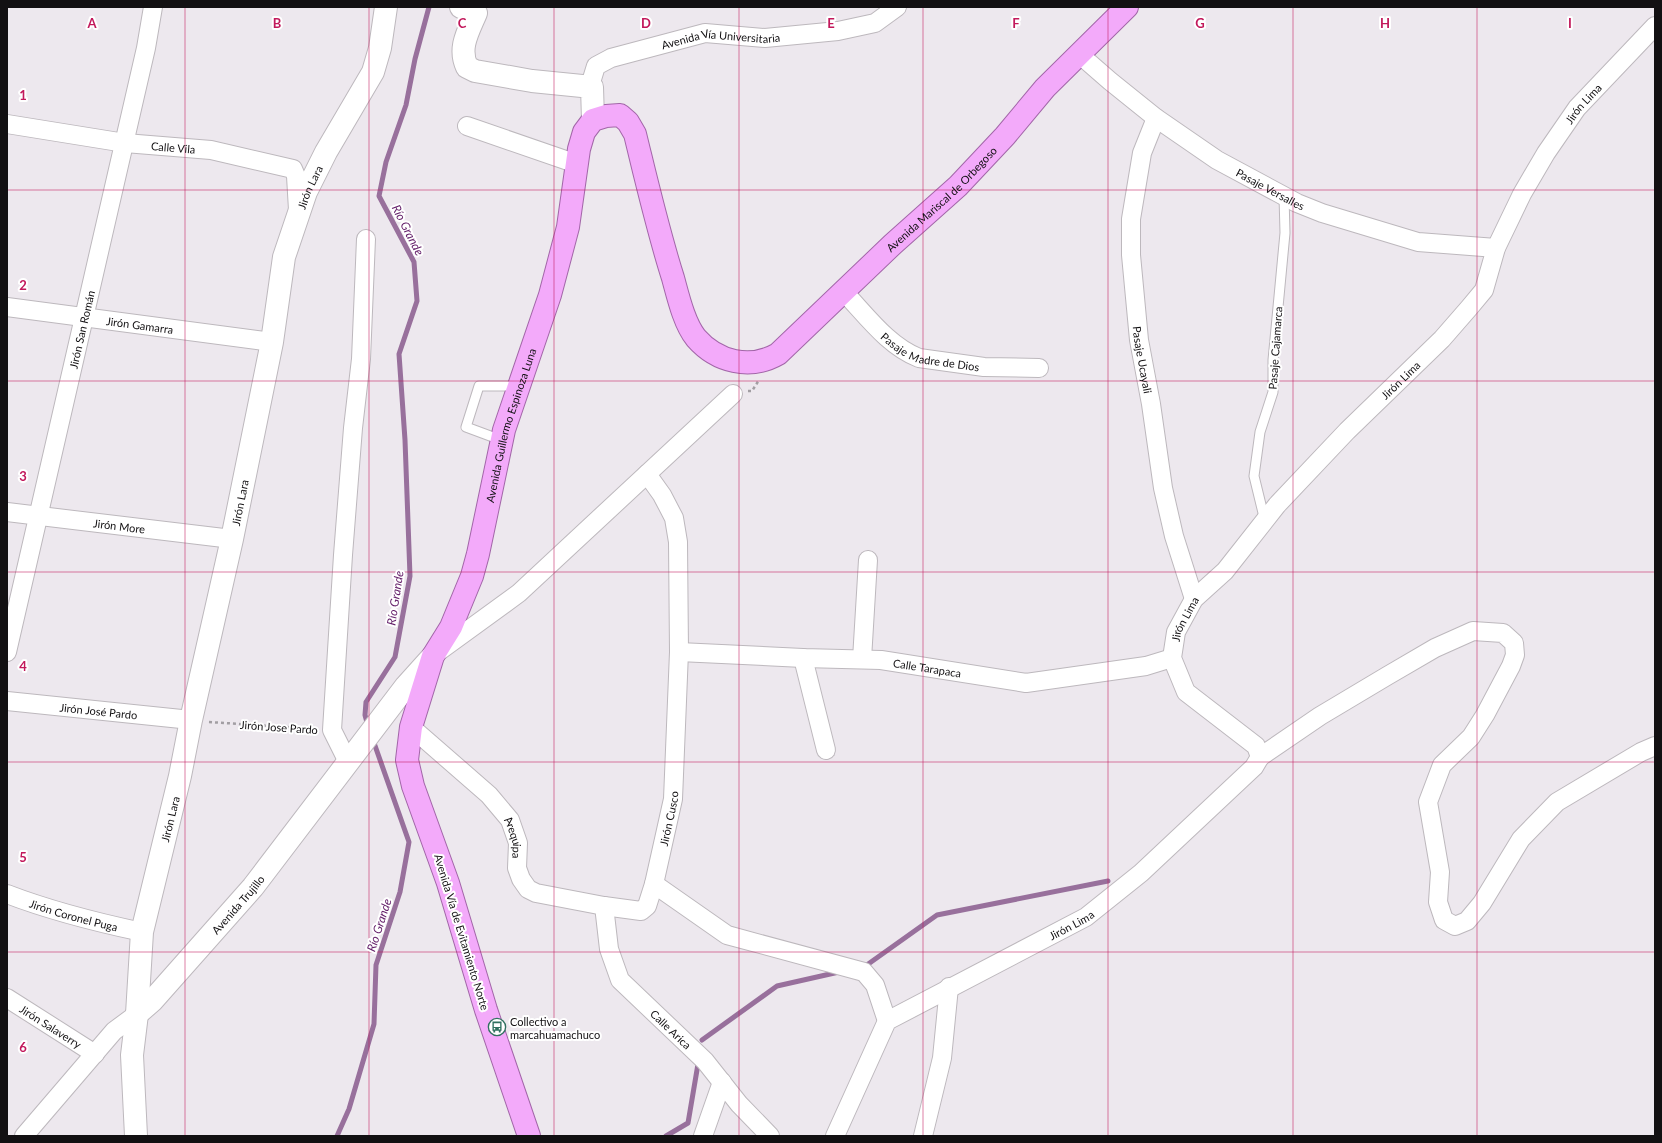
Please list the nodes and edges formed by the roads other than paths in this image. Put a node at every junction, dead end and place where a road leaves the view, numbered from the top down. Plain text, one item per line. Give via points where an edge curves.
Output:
1 (153, 7) edge
2 (386, 7) edge
3 (897, 7) edge
4 (1127, 7) edge
5 (470, 9) edge
6 (1655, 26) edge
7 (1079, 54) junction
8 (592, 87) junction
9 (1156, 118) junction
10 (593, 120) junction
11 (7, 124) edge
12 (467, 126) dead end
13 (125, 143) junction
14 (577, 164) junction
15 (1284, 196) junction
16 (298, 214) junction
17 (366, 238) dead end
18 (1496, 248) junction
19 (843, 291) junction
20 (7, 307) edge
21 (84, 318) junction
22 (272, 342) junction
23 (1039, 368) dead end
24 (519, 386) junction
25 (733, 394) dead end
26 (501, 440) junction
27 (647, 474) junction
28 (7, 512) edge
29 (38, 516) junction
30 (1265, 521) junction
31 (232, 539) junction
32 (868, 560) dead end
33 (1194, 599) junction
34 (7, 652) edge
35 (679, 652) junction
36 (433, 656) junction
37 (803, 658) junction
38 (1172, 658) junction
39 (862, 659) junction
40 (7, 701) edge
41 (191, 720) junction
42 (411, 727) junction
43 (1655, 746) edge
44 (826, 750) dead end
45 (1260, 757) junction
46 (350, 759) junction
47 (654, 884) junction
48 (7, 894) edge
49 (604, 906) junction
50 (142, 932) junction
51 (949, 987) junction
52 (7, 998) edge
53 (137, 1014) junction
54 (887, 1021) junction
55 (95, 1054) junction
56 (722, 1082) junction
57 (24, 1136) edge
58 (136, 1136) edge
59 (529, 1136) edge
60 (703, 1136) edge
61 (770, 1136) edge
62 (835, 1136) edge
63 (923, 1136) edge

1 - 13 street, Jirón San Román
2 - 16 street, Jirón Lara via 380,48 372,72 326,152
3 - 8 street, Avenida Vía Universitaria via 875,23 838,31 765,38 705,33 672,41 611,58 596,66
4 - 7 highway, Avenida Mariscal de Orbegoso
5 - 8 street via 463,44 463,58 467,67 475,71 532,81
6 - 18 street, Jirón Lima via 1577,108 1522,194
7 - 9 street, Pasaje Versalles
7 - 19 highway, Avenida Mariscal de Orbegoso via 1045,88 958,186
8 - 10 street, Avenida Vía Universitaria
9 - 15 street, Pasaje Versalles via 1217,160
9 - 33 street, Pasaje Ucayali via 1142,153 1131,219 1131,255 1139,340 1163,488 1174,536
10 - 14 highway, Avenida Guillermo Espinoza Luna via 584,132
10 - 19 highway, Avenida Mariscal de Orbegoso via 620,115 635,134 658,229 681,307 696,337 711,351 725,359 739,362 767,360 778,354
11 - 13 street, Calle Vila
12 - 14 street
13 - 16 street, Calle Vila via 211,150 293,170 296,176
13 - 21 street, Jirón San Román
14 - 24 highway, Avenida Guillermo Espinoza Luna via 568,227 550,296
15 - 18 street, Pasaje Versalles via 1322,213 1418,242
15 - 30 lane, Pasaje Cajamarca via 1285,233 1273,360 1273,392 1260,432 1254,476
16 - 22 street, Jirón Lara via 284,257
17 - 46 street, Jirón Jose Pardo via 362,359 353,428 343,547 332,730
18 - 30 street, Jirón Lima via 1484,290 1469,308 1442,339 1347,431
19 - 23 street, Pasaje Madre de Dios via 893,343 914,356 984,367
20 - 21 street, Jirón Gamarra
21 - 22 street, Jirón Gamarra
21 - 29 street, Jirón San Román
22 - 31 street, Jirón Lara
24 - 26 highway, Avenida Guillermo Espinoza Luna
24 - 26 lane via 480,386 466,427
25 - 27 street
26 - 36 highway, Avenida Guillermo Espinoza Luna via 472,576 451,627
27 - 35 street, Jirón Cusco via 674,518 678,542
27 - 36 street via 519,594
28 - 29 street, Jirón More
29 - 31 street, Jirón More
29 - 34 street, Jirón San Román
30 - 33 street, Jirón Lima via 1225,571
31 - 41 street, Jirón Lara
32 - 39 street
33 - 38 street, Jirón Lima via 1176,632
35 - 37 street, Calle Tarapaca
35 - 47 street, Jirón Cusco via 673,799
36 - 42 highway, Avenida Guillermo Espinoza Luna
36 - 46 street, Avenida Trujillo via 406,686
37 - 39 street, Calle Tarapaca
37 - 44 street
38 - 39 street, Calle Tarapaca via 1146,666 1026,682
38 - 45 street, Jirón Lima via 1186,692 1256,746
40 - 41 street, Jirón José Pardo
41 - 50 street, Jirón Lara
42 - 49 street, Arequipa via 489,795 510,820 518,843 517,868 521,880 528,889 536,893
42 - 59 highway, Avenida Vía de Evitamiento Norte via 407,760 413,786 448,883 486,1010
43 - 45 street via 1557,802 1521,839 1482,903 1467,921 1455,926 1444,920 1438,902 1440,872 1428,802 1442,765 1471,737 1511,666 1515,655 1514,643 1503,633 1473,631 1435,648 1320,716
45 - 51 street, Jirón Lima via 1254,767 1141,873 1086,917
46 - 53 street, Avenida Trujillo via 253,887 152,1001
47 - 49 street, Arequipa via 647,906 641,911
47 - 54 street via 727,935 864,972 875,985
48 - 50 street, Jirón Coronel Puga via 47,909
49 - 56 street, Calle Arica via 609,949 620,980 705,1061
50 - 53 street, Jirón Lara
51 - 54 street, Jirón Lima
51 - 63 street via 942,1058
52 - 55 street, Jirón Salaverry
53 - 55 street, Avenida Trujillo via 114,1031
53 - 58 street, Jirón Lara via 132,1055
54 - 62 street
55 - 57 street, Avenida Trujillo
56 - 60 street
56 - 61 street, Calle Arica

